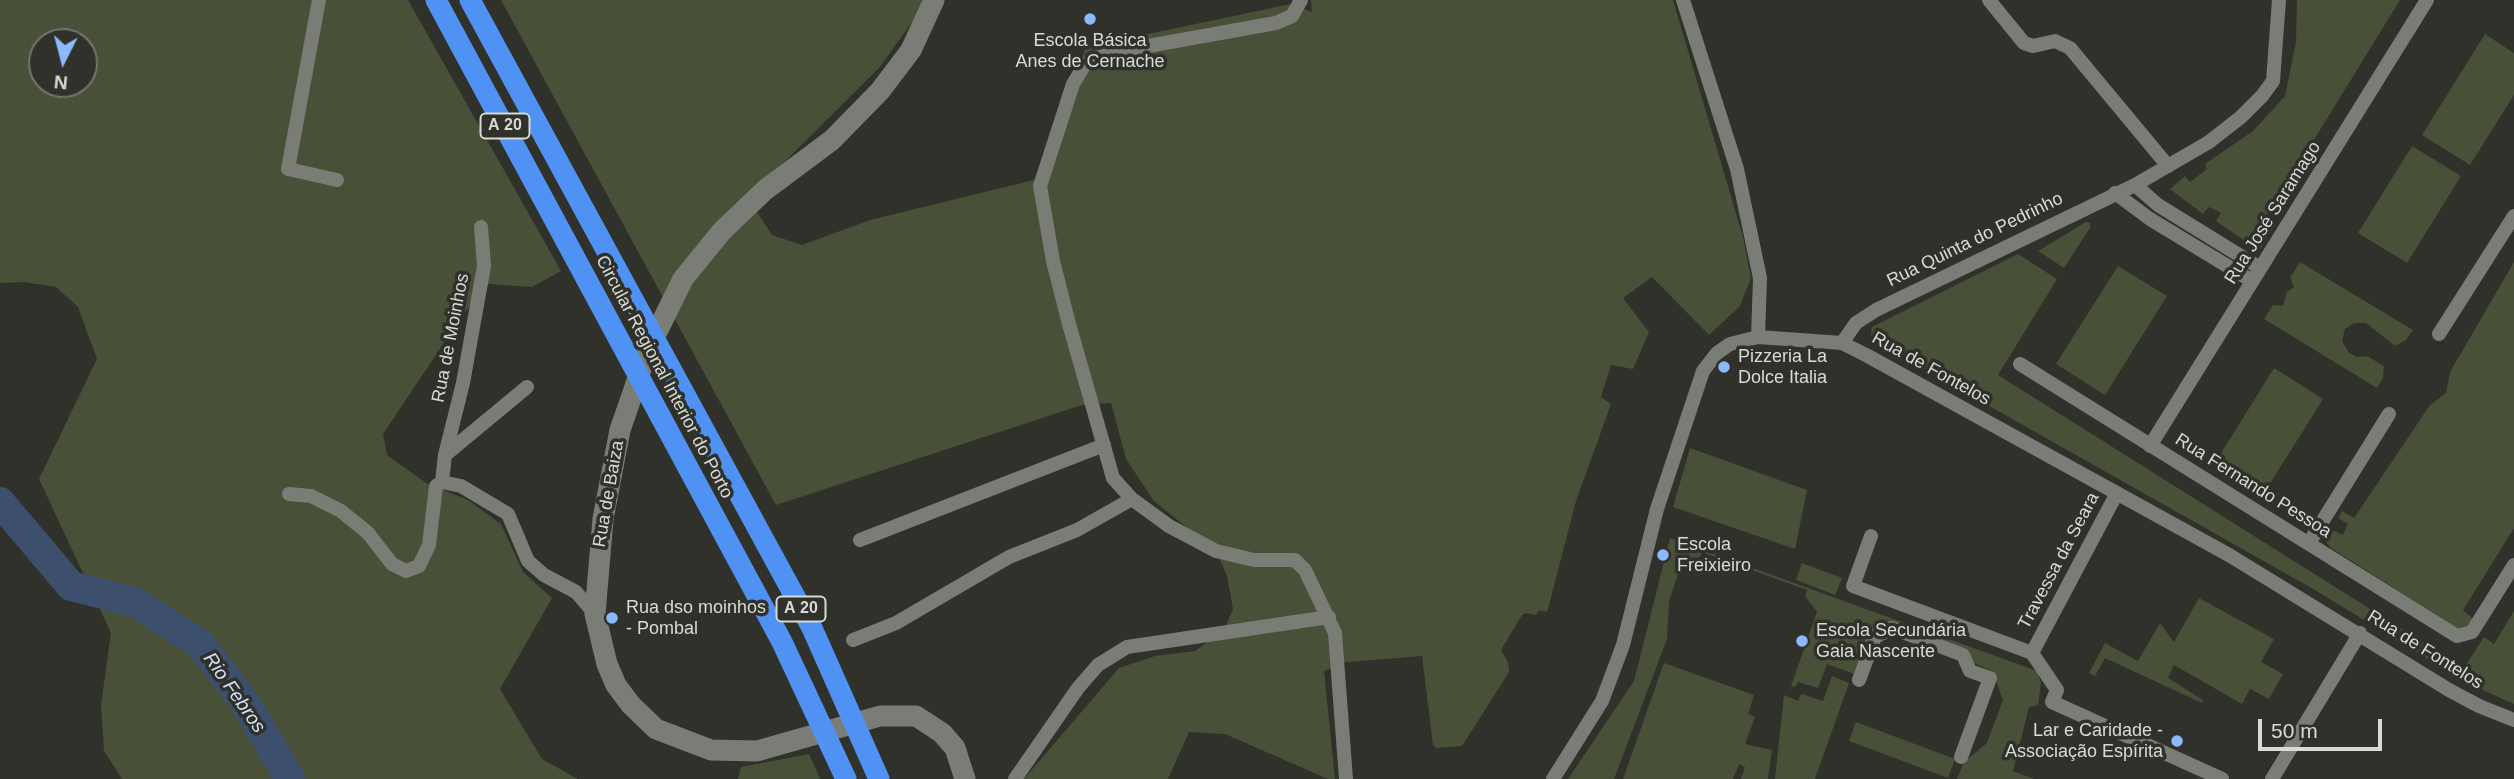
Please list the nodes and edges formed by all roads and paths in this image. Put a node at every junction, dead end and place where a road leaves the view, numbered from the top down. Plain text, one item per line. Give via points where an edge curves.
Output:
1 (320, 0) edge
2 (436, 0) edge
3 (470, 0) edge
4 (934, 0) edge
5 (1301, 0) edge
6 (1684, 0) edge
7 (1989, 0) edge
8 (2279, 0) edge
9 (2427, 0) edge
10 (2168, 166) junction
11 (337, 180) dead end
12 (2135, 185) junction
13 (2115, 193) junction
14 (2514, 216) edge
15 (481, 227) dead end
16 (2256, 274) junction
17 (2439, 334) dead end
18 (1758, 337) junction
19 (1842, 343) junction
20 (2020, 364) dead end
21 (527, 387) dead end
22 (2389, 414) dead end
23 (1104, 445) junction
24 (2150, 446) junction
25 (444, 455) junction
26 (442, 482) junction
27 (2117, 493) junction
28 (289, 494) dead end
29 (1132, 499) junction
30 (1871, 536) dead end
31 (860, 540) dead end
32 (2309, 543) junction
33 (2514, 565) edge
34 (595, 614) junction
35 (1329, 617) junction
36 (2360, 633) junction
37 (853, 640) dead end
38 (2032, 653) junction
39 (1859, 680) dead end
40 (2514, 720) edge
41 (1961, 757) dead end
42 (846, 779) edge
43 (879, 779) edge
44 (965, 779) edge
45 (1015, 779) edge
46 (1346, 779) edge
47 (1553, 779) edge
48 (2222, 779) edge
49 (2272, 779) edge

1 - 11 street via 288,169
2 - 42 highway, Circular Regional Interior do Porto / A 20 via 782,642
3 - 43 highway, Circular Regional Interior do Porto / A 20 via 812,628
4 - 34 street, Rua de Baiza via 911,50 880,91 832,140 765,190 722,231 683,279 647,352 620,430 603,519
5 - 23 street via 1292,16 1276,23 1110,53 1085,64 1073,84 1040,186 1066,312
6 - 18 street via 1737,169 1760,278
7 - 10 street via 2024,43 2033,46 2054,41 2070,48
8 - 10 street, Rua Quinta do Pedrinho via 2273,80 2262,96 2209,142
9 - 16 street, Rua José Saramago
10 - 12 street, Rua Quinta do Pedrinho
12 - 13 street, Rua Quinta do Pedrinho
12 - 16 street
13 - 16 street via 2150,219
13 - 19 street, Rua Quinta do Pedrinho via 1876,310 1856,323
14 - 17 street
15 - 25 street, Rua de Moinhos via 484,265 463,383
16 - 24 street, Rua José Saramago
18 - 19 street, Rua de Fontelos
18 - 47 street, Rua de Fontelos via 1730,344 1703,371 1657,509 1619,656 1602,701
19 - 27 street, Rua de Fontelos
20 - 24 street, Rua Fernando Pessoa
21 - 25 street
22 - 32 street
23 - 29 street via 1113,478
23 - 31 street
24 - 32 street, Rua Fernando Pessoa
25 - 26 street, Rua de Moinhos
26 - 28 street, Rua de Moinhos via 436,486 429,545 419,566 406,571 392,564 368,533 341,511 310,496
26 - 34 street via 461,486 508,514 528,561 576,592
27 - 36 street, Rua de Fontelos
27 - 38 street, Travessa da Seara
29 - 35 street via 1216,551 1254,560 1295,560
29 - 37 street via 1077,530 1009,557 896,623
30 - 38 street via 1853,586
32 - 33 street, Rua Fernando Pessoa via 2457,636 2466,636
34 - 44 street, Rua de Baiza via 616,684 656,729 711,750 757,751 880,716 915,716 942,733 955,748
35 - 45 street via 1126,648 1098,664 1077,688
35 - 46 street via 1336,643
36 - 40 street, Rua de Fontelos via 2449,690
36 - 49 street
38 - 48 street, Travessa da Seara via 2057,690 2052,702
39 - 41 street via 1875,637 1892,628 1963,655 1970,671 1990,678

